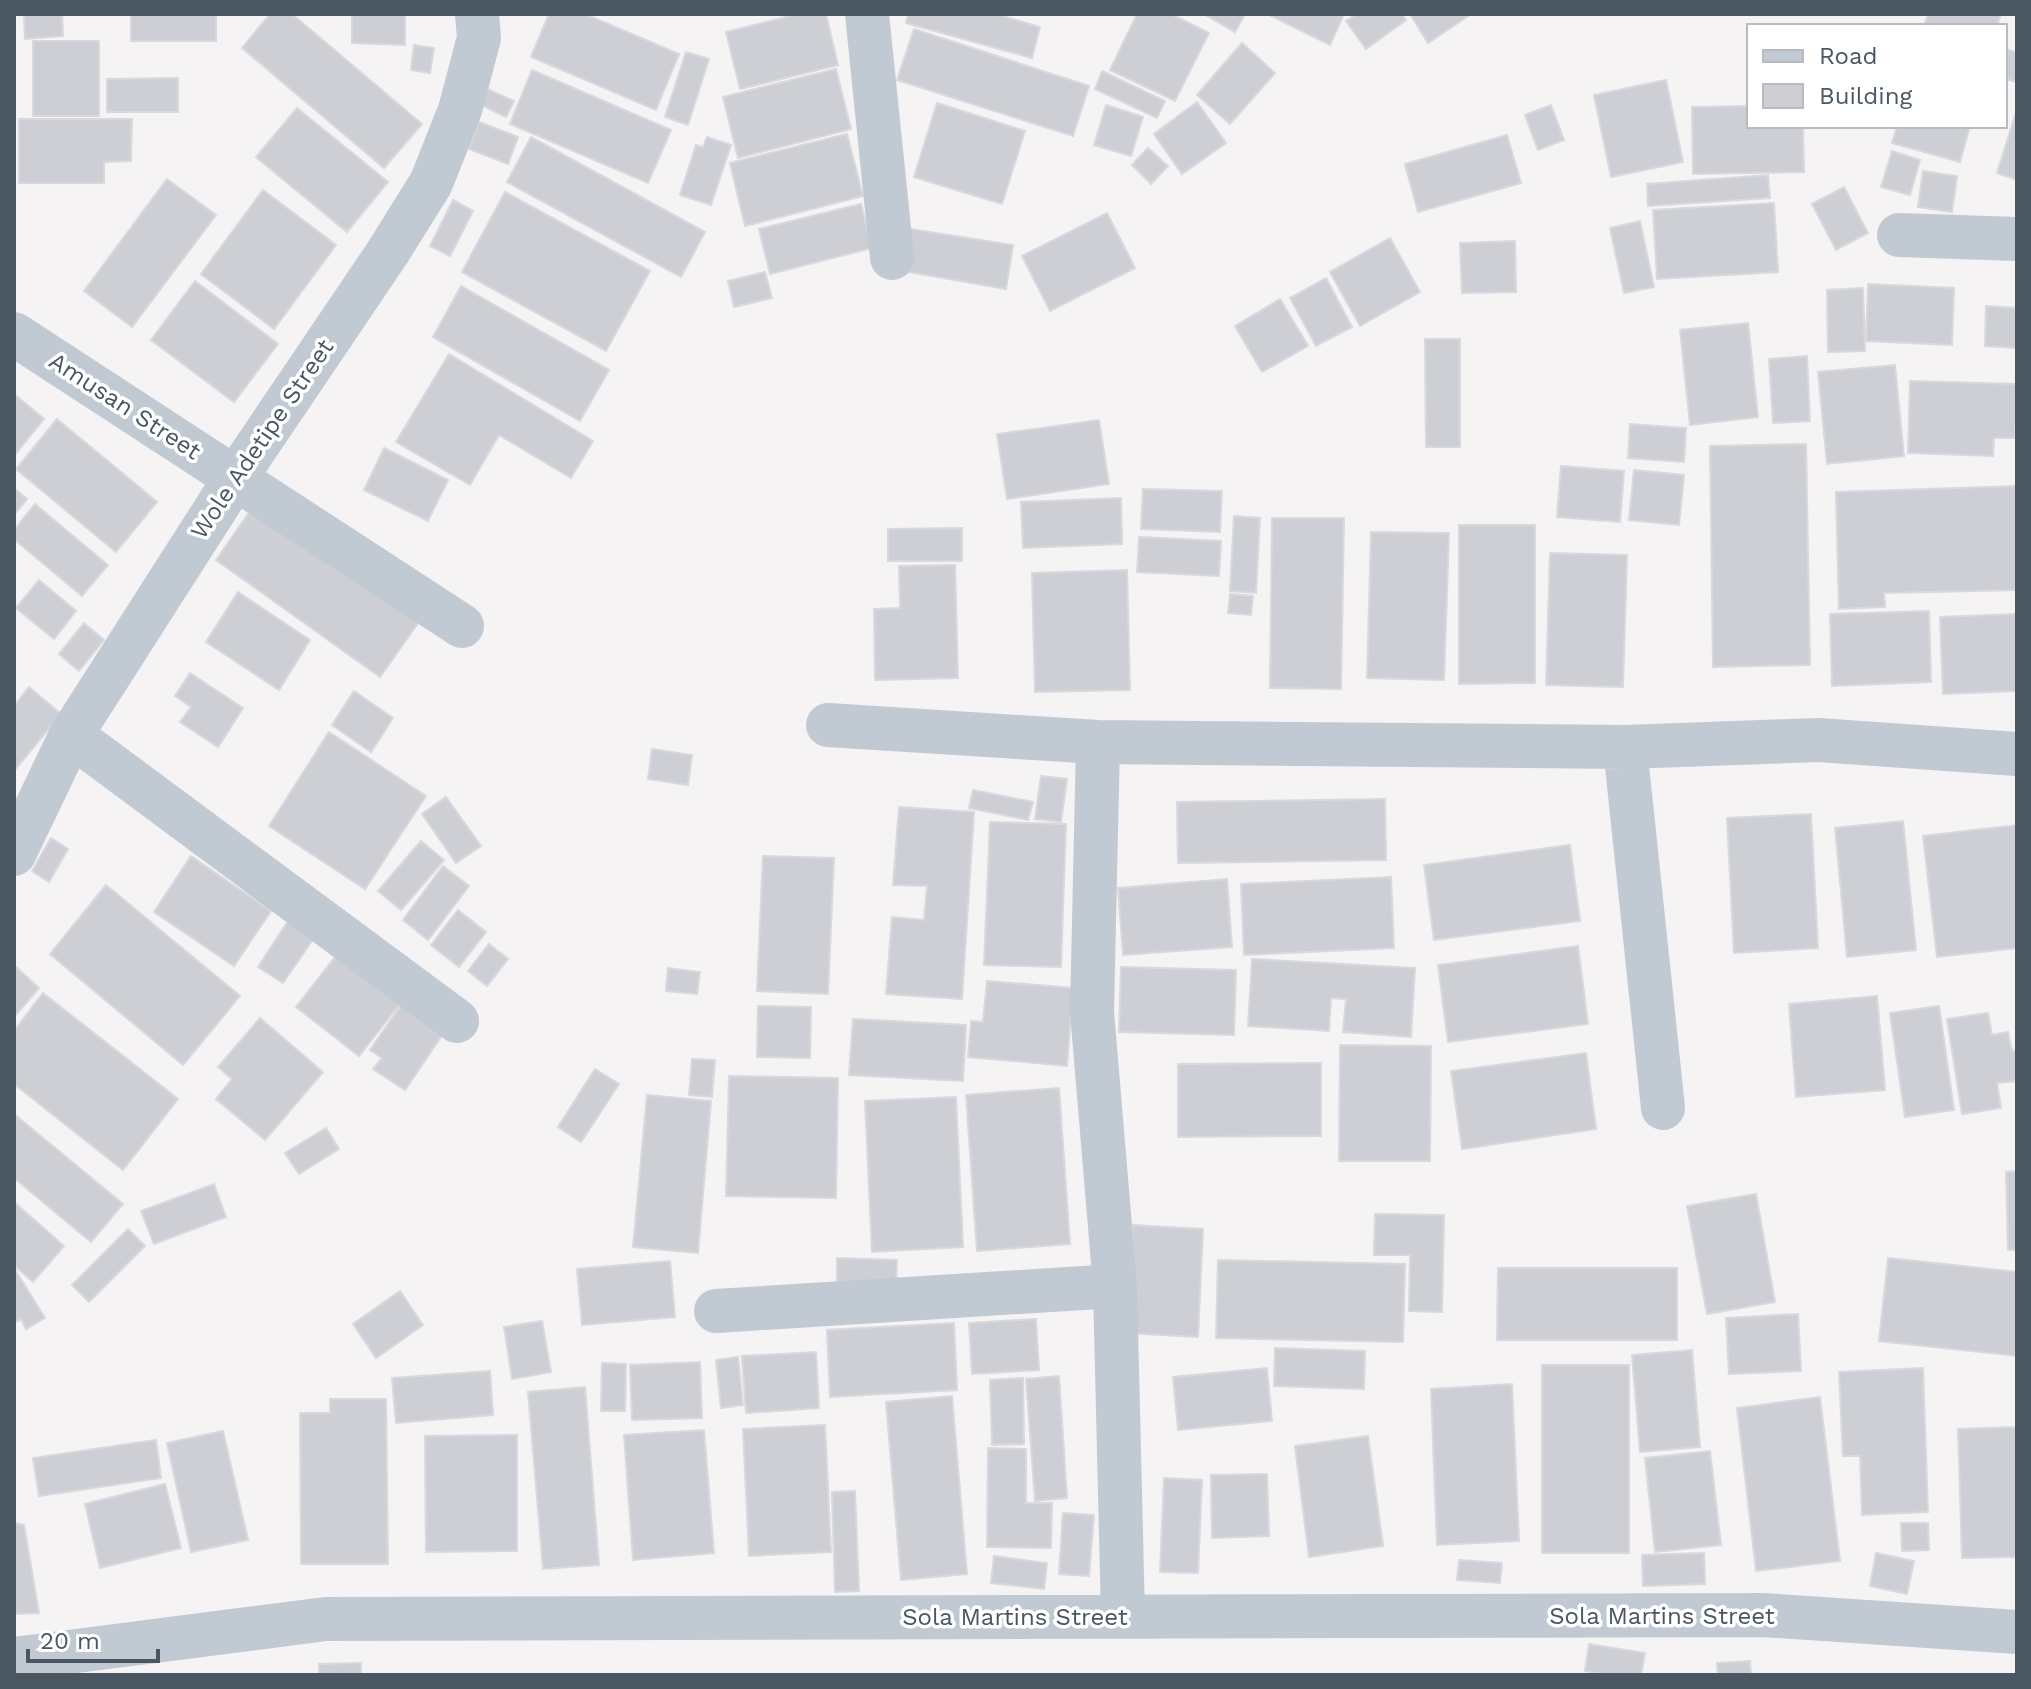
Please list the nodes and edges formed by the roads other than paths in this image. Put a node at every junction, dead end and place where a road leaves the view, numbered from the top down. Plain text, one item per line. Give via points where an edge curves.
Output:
1 (477, 14) edge
2 (867, 14) edge
3 (1899, 235) dead end
4 (2017, 239) edge
5 (892, 258) dead end
6 (14, 334) edge
7 (236, 477) junction
8 (462, 626) dead end
9 (828, 725) dead end
10 (71, 735) junction
11 (1098, 742) junction
12 (1625, 747) junction
13 (2017, 754) edge
14 (14, 854) edge
15 (457, 1021) dead end
16 (1663, 1108) dead end
17 (1115, 1286) junction
18 (716, 1311) dead end
19 (1123, 1617) junction
20 (2017, 1632) edge
21 (14, 1659) edge

1 - 7 street, Wole Adetipe Street via 479,38 460,110 431,183
2 - 5 street
3 - 4 street
6 - 7 street, Amusan Street
7 - 8 street, Amusan Street
7 - 10 street, Wole Adetipe Street
9 - 11 street
10 - 14 street, Wole Adetipe Street
10 - 15 street
11 - 12 street
11 - 17 street via 1092,1012
12 - 13 street via 1818,740
12 - 16 street
17 - 18 street
17 - 19 street
19 - 20 street, Sola Martins Street via 1763,1615
19 - 21 street, Sola Martins Street via 326,1619

